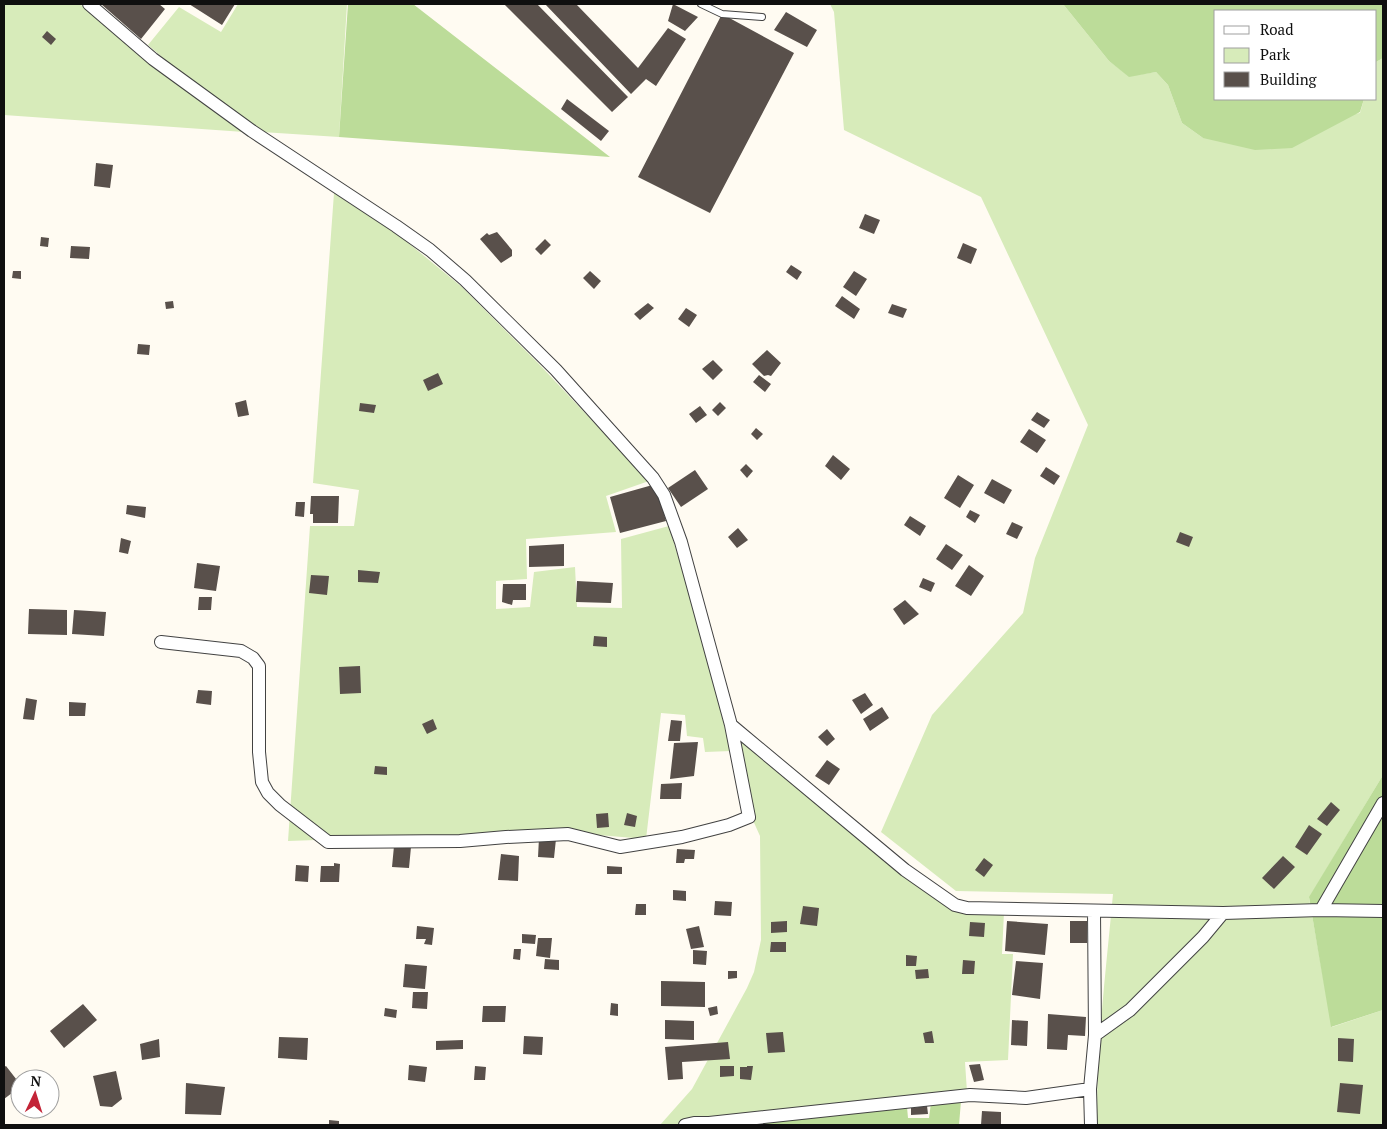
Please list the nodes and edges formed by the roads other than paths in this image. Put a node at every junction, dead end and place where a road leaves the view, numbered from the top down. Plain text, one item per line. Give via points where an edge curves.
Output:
1 (89, 4) edge
2 (701, 4) edge
3 (762, 17) dead end
4 (161, 642) dead end
5 (731, 725) junction
6 (1383, 803) edge
7 (1322, 910) junction
8 (1094, 911) junction
9 (1383, 911) edge
10 (1223, 913) junction
11 (1095, 1035) junction
12 (1090, 1089) junction
13 (686, 1125) edge
14 (1091, 1125) edge

1 - 5 street via 154,59 252,131 430,250 529,344 654,478 664,495 681,542
2 - 3 lane via 722,14
4 - 5 street via 241,651 253,658 259,666 262,782 280,805 328,842 460,841 568,834 620,847 682,838 729,825 749,817
5 - 8 street via 905,870 955,905
6 - 7 street
7 - 9 street
7 - 10 street
8 - 10 street
8 - 11 street
10 - 11 street via 1130,1010
11 - 12 street
12 - 13 street via 1026,1098 970,1095
12 - 14 street

